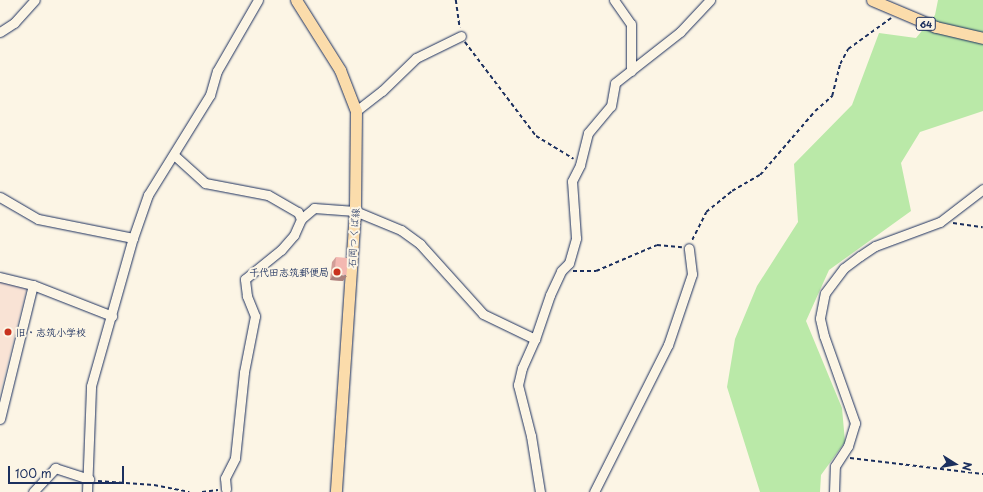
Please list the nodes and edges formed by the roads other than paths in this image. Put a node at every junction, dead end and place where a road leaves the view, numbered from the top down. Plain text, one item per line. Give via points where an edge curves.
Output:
1 (36, 0) edge
2 (258, 0) edge
3 (296, 0) edge
4 (614, 0) edge
5 (710, 0) edge
6 (872, 0) edge
7 (0, 32) edge
8 (461, 36) road end
9 (983, 38) edge
10 (631, 71) junction
11 (356, 111) junction
12 (174, 155) junction
13 (983, 189) edge
14 (0, 197) edge
15 (355, 211) junction
16 (301, 219) junction
17 (133, 238) junction
18 (689, 248) road end
19 (0, 277) edge
20 (32, 285) junction
21 (112, 316) junction
22 (535, 339) junction
23 (0, 419) edge
24 (89, 479) junction
25 (226, 488) road end
26 (33, 492) edge
27 (87, 492) edge
28 (336, 492) edge
29 (540, 492) edge
30 (594, 492) edge
31 (834, 492) edge

1 - 7 street via 14,23
2 - 12 street via 217,71 210,95
3 - 11 main road, 石岡つくば線 via 340,70
4 - 10 street via 631,24
5 - 10 street via 680,32
6 - 9 main road, 64 via 896,12 955,33
8 - 11 street via 416,58 382,91
10 - 22 street via 615,83 611,106 588,133 580,165 572,181 576,238 569,263 561,271
11 - 15 main road, 石岡つくば線
12 - 16 street via 205,183 268,195 298,212
12 - 17 street via 148,195
13 - 31 street via 940,222 875,246 844,268 825,293 820,318 824,336 855,423 842,457 835,466
14 - 17 street via 38,219
15 - 16 street via 314,208
15 - 22 street via 401,230 420,244 483,314
15 - 28 main road, 石岡つくば線
16 - 25 street via 294,235 281,250 245,279 247,296 255,316 244,372 235,458 225,478
17 - 21 street
18 - 30 street via 692,274 668,345
19 - 20 street
20 - 21 street
20 - 23 street
21 - 24 street via 91,386
22 - 29 street via 522,368 518,385 531,436
24 - 26 street via 55,468
24 - 27 street

